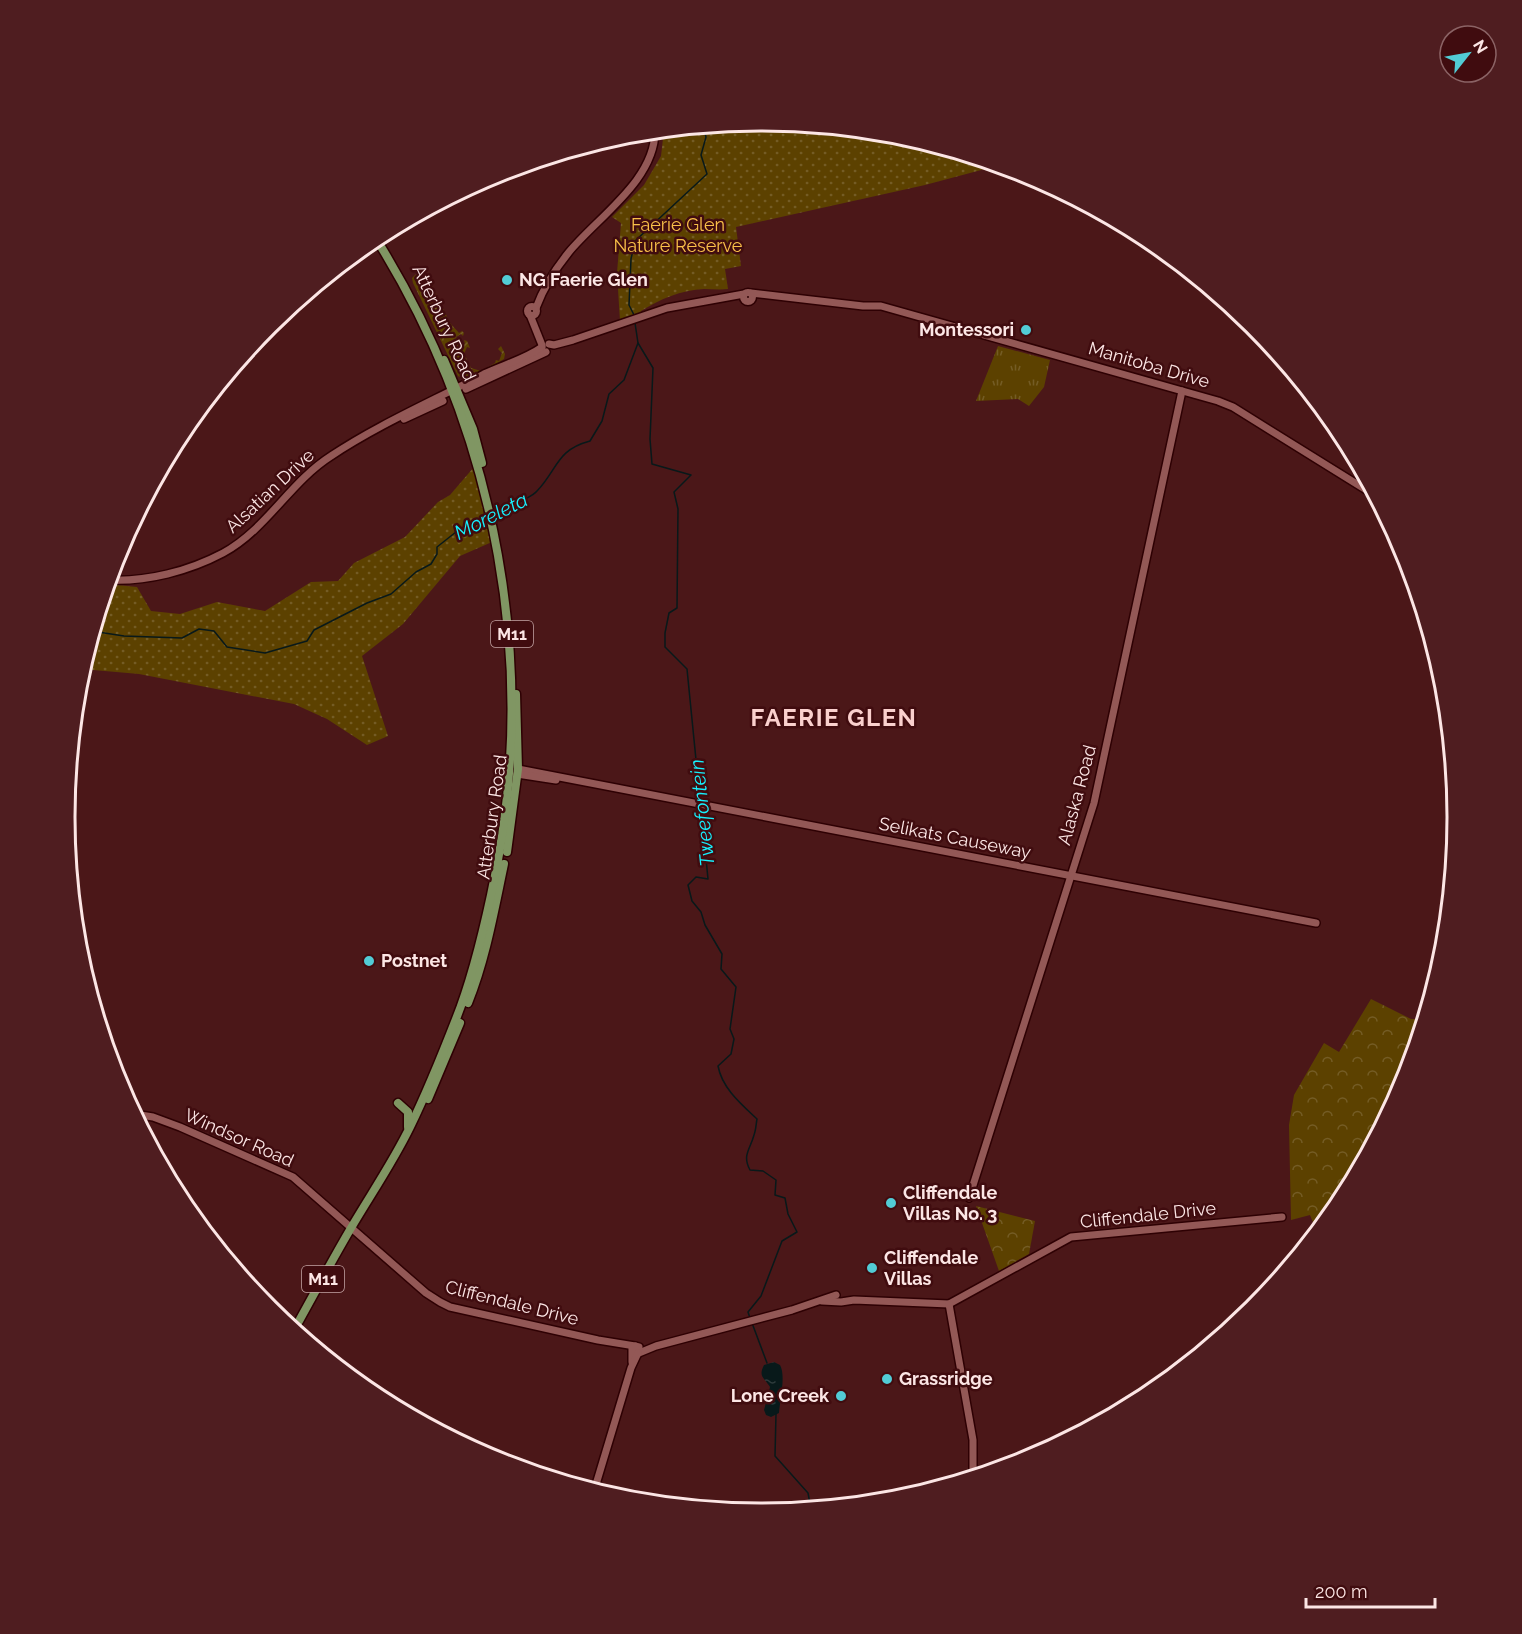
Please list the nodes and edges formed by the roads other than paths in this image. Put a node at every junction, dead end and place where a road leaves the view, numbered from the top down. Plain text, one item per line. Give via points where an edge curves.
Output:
1 (654, 140) edge
2 (382, 246) edge
3 (546, 347) junction
4 (1182, 391) junction
5 (455, 392) junction
6 (1362, 487) edge
7 (496, 527) junction
8 (117, 579) edge
9 (518, 771) junction
10 (1071, 876) junction
11 (1316, 923) dead end
12 (398, 1103) dead end
13 (144, 1116) edge
14 (411, 1125) junction
15 (406, 1136) junction
16 (969, 1198) dead end
17 (1282, 1217) dead end
18 (351, 1228) junction
19 (949, 1304) junction
20 (298, 1323) edge
21 (636, 1350) junction
22 (973, 1470) edge
23 (596, 1483) edge

1 - 3 street via 643,172 570,251 533,311
2 - 5 main road, Atterbury Road / M11
3 - 4 street, Manitoba Drive via 667,308 764,295 894,311
3 - 5 street, Manitoba Drive
4 - 6 street, Manitoba Drive via 1230,405
4 - 10 street, Alaska Road via 1099,781
5 - 7 main road, Atterbury Road / M11
5 - 8 street, Alsatian Drive via 339,451 301,479 248,536 221,554 184,570
7 - 9 main road, Atterbury Road / M11 via 512,635
7 - 14 main road, Atterbury Road / M11 via 511,686 510,772 502,845 466,994
9 - 10 street, Selikats Causeway
9 - 14 main road, Atterbury Road / M11 via 508,842 477,979 437,1080
10 - 11 street, Selikats Causeway
10 - 16 street, Alaska Road
12 - 15 main road via 409,1114
13 - 18 street, Windsor Road via 180,1127 293,1178
14 - 15 main road, Atterbury Road / M11
15 - 18 main road, Atterbury Road / M11
17 - 19 street, Cliffendale Drive via 1071,1238
18 - 20 main road, Atterbury Road / M11
18 - 21 street, Cliffendale Drive via 445,1305
19 - 21 street, Cliffendale Drive via 822,1300
19 - 22 street via 972,1434
21 - 23 street

